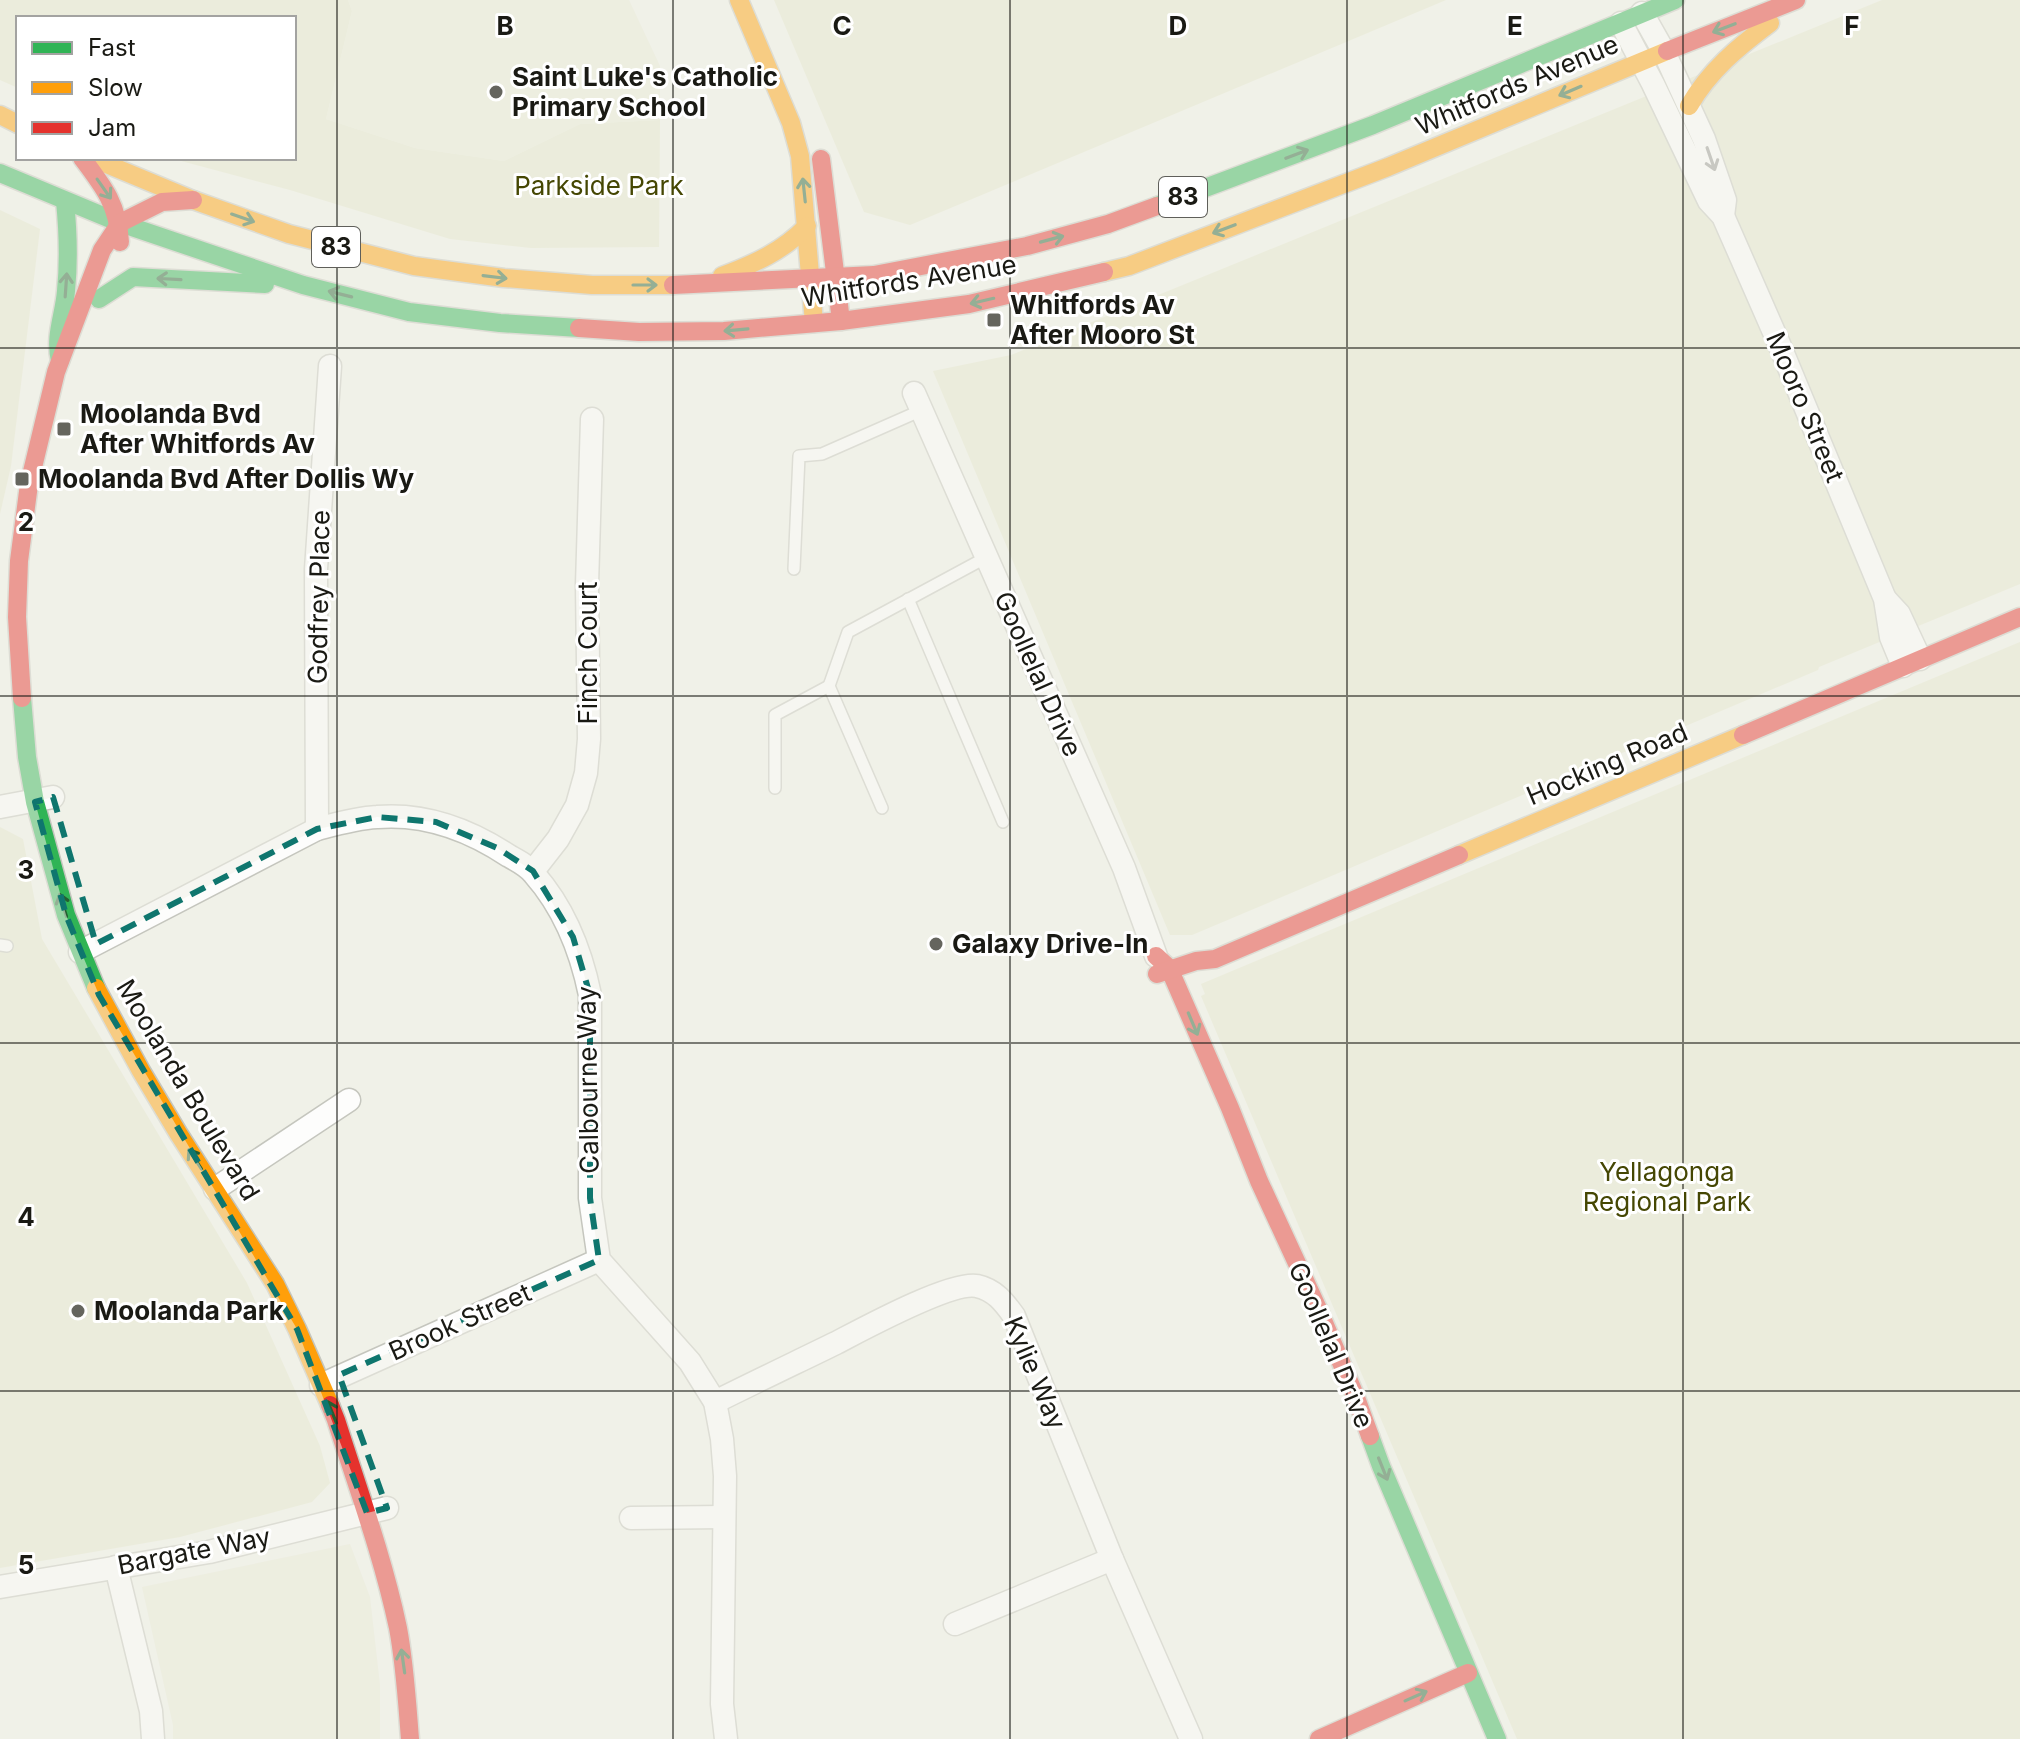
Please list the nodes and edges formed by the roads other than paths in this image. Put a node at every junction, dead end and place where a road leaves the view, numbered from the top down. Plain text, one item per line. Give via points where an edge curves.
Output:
1 (739, 0) edge
2 (1675, 0) edge
3 (1798, 0) edge
4 (1642, 13) junction
5 (1621, 23) junction
6 (1664, 52) junction
7 (1642, 62) junction
8 (1689, 106) junction
9 (818, 147) dead end
10 (83, 160) edge
11 (97, 160) edge
12 (0, 173) edge
13 (193, 200) junction
14 (65, 201) junction
15 (1723, 216) junction
16 (120, 223) junction
17 (807, 226) junction
18 (837, 278) junction
19 (811, 281) junction
20 (303, 285) junction
21 (698, 285) junction
22 (99, 299) junction
23 (841, 321) junction
24 (814, 323) junction
25 (60, 361) junction
26 (330, 366) dead end
27 (918, 402) joint
28 (592, 419) dead end
29 (987, 557) junction
30 (18, 569) edge
31 (794, 569) dead end
32 (908, 599) junction
33 (2020, 617) edge
34 (37, 662) dead end
35 (1911, 663) junction
36 (829, 686) junction
37 (775, 788) dead end
38 (0, 794) edge
39 (48, 802) junction
40 (0, 807) edge
41 (882, 808) dead end
42 (1003, 822) dead end
43 (317, 829) junction
44 (533, 871) junction
45 (88, 948) junction
46 (1164, 974) junction
47 (349, 1100) dead end
48 (222, 1185) junction
49 (599, 1260) junction
50 (319, 1335) dead end
51 (334, 1378) junction
52 (715, 1402) junction
53 (382, 1510) junction
54 (724, 1517) junction
55 (631, 1518) dead end
56 (1112, 1559) junction
57 (116, 1567) junction
58 (402, 1570) dead end
59 (0, 1587) edge
60 (955, 1624) dead end
61 (1464, 1684) junction
62 (153, 1739) edge
63 (410, 1739) edge
64 (428, 1739) edge
65 (726, 1739) edge
66 (1191, 1739) edge
67 (1319, 1739) edge
68 (1353, 1739) edge
69 (1479, 1739) edge
70 (1497, 1739) edge

17 -> 1 street via 796,139
2 - 4 street, Whitfords Avenue / 83
3 -> 6 street, Whitfords Avenue / 83
3 - 8 street via 1715,68
4 - 5 street, Whitfords Avenue / 83
4 - 6 street, Mooro Street
5 - 7 street, Mooro Street
18 -> 5 street, Whitfords Avenue / 83 via 969,258 1108,224 1373,125
6 - 7 street, Whitfords Avenue / 83
6 - 8 street, Mooro Street
7 - 15 street, Mooro Street via 1709,201
7 -> 23 street, Whitfords Avenue / 83 via 1129,266 969,304
8 -> 15 street, Mooro Street via 1725,200
9 - 18 street
10 -> 16 street, Moolanda Boulevard via 114,202
11 - 13 street, Whitfords Avenue / 83
12 - 14 street, Whitfords Avenue / 83
13 - 16 street via 162,202
13 -> 21 street, Whitfords Avenue / 83 via 289,234 414,266 592,285
14 - 16 street, Whitfords Avenue / 83
25 -> 14 street via 56,337 66,295 69,242
15 - 35 street, Mooro Street via 1885,599 1899,614
16 - 20 street, Whitfords Avenue / 83
16 - 22 street, Moolanda Boulevard via 116,264
16 - 25 street, Moolanda Boulevard via 102,250
17 - 19 street
17 - 21 street via 796,239 755,263
18 - 19 street, Whitfords Avenue / 83
18 - 23 street
19 - 21 street, Whitfords Avenue / 83
19 - 24 street
20 -> 22 street via 133,277
24 -> 20 street, Whitfords Avenue / 83 via 724,331 586,330 409,312
22 - 30 street, Moolanda Boulevard via 66,386
23 - 24 street, Whitfords Avenue / 83
25 - 30 street, Moolanda Boulevard via 29,484
26 - 43 street, Godfrey Place via 316,569
27 - 29 street, Goollelal Drive
27 - 31 lane via 822,454 799,456
28 - 44 street, Finch Court via 586,773 577,805
29 - 32 lane
29 - 46 street, Goollelal Drive via 1124,868
30 - 34 street, Moolanda Boulevard via 35,631
30 - 39 street, Moolanda Boulevard via 26,742
32 - 36 lane via 848,632
32 - 42 lane
33 - 35 street, Hocking Road
35 - 46 street, Hocking Road via 1215,959
36 - 37 lane via 775,715
36 - 41 lane
38 - 39 street
39 - 40 street
39 - 45 street, Moolanda Boulevard via 80,903
45 -> 39 street, Moolanda Boulevard via 55,879
43 - 44 street, Calbourne Way via 377,817 436,822 497,848
43 - 45 street, Calbourne Way
44 - 49 street, Calbourne Way via 573,937 590,995 590,1198
45 - 48 street, Moolanda Boulevard via 112,979
48 -> 45 street, Moolanda Boulevard via 116,1027
46 - 61 street, Goollelal Drive via 1225,1144
47 - 48 street
48 - 50 street, Moolanda Boulevard via 284,1267
48 - 51 street, Moolanda Boulevard via 297,1329
49 - 51 street, Brook Street
49 - 52 street via 690,1362
53 -> 51 street, Moolanda Boulevard via 336,1420
52 - 54 street via 725,1476
52 - 56 street, Kylie Way via 907,1307 961,1286 992,1291 1014,1316
53 - 57 street, Bargate Way via 209,1552
63 -> 53 street, Moolanda Boulevard via 404,1668 384,1570
54 - 55 street
54 - 65 street
56 - 60 street
56 - 66 street, Kylie Way
57 - 59 street, Bargate Way
57 - 62 street
58 - 64 street via 416,1632
67 -> 61 street
61 - 68 street
61 - 69 street, Goollelal Drive
61 - 70 street, Goollelal Drive

